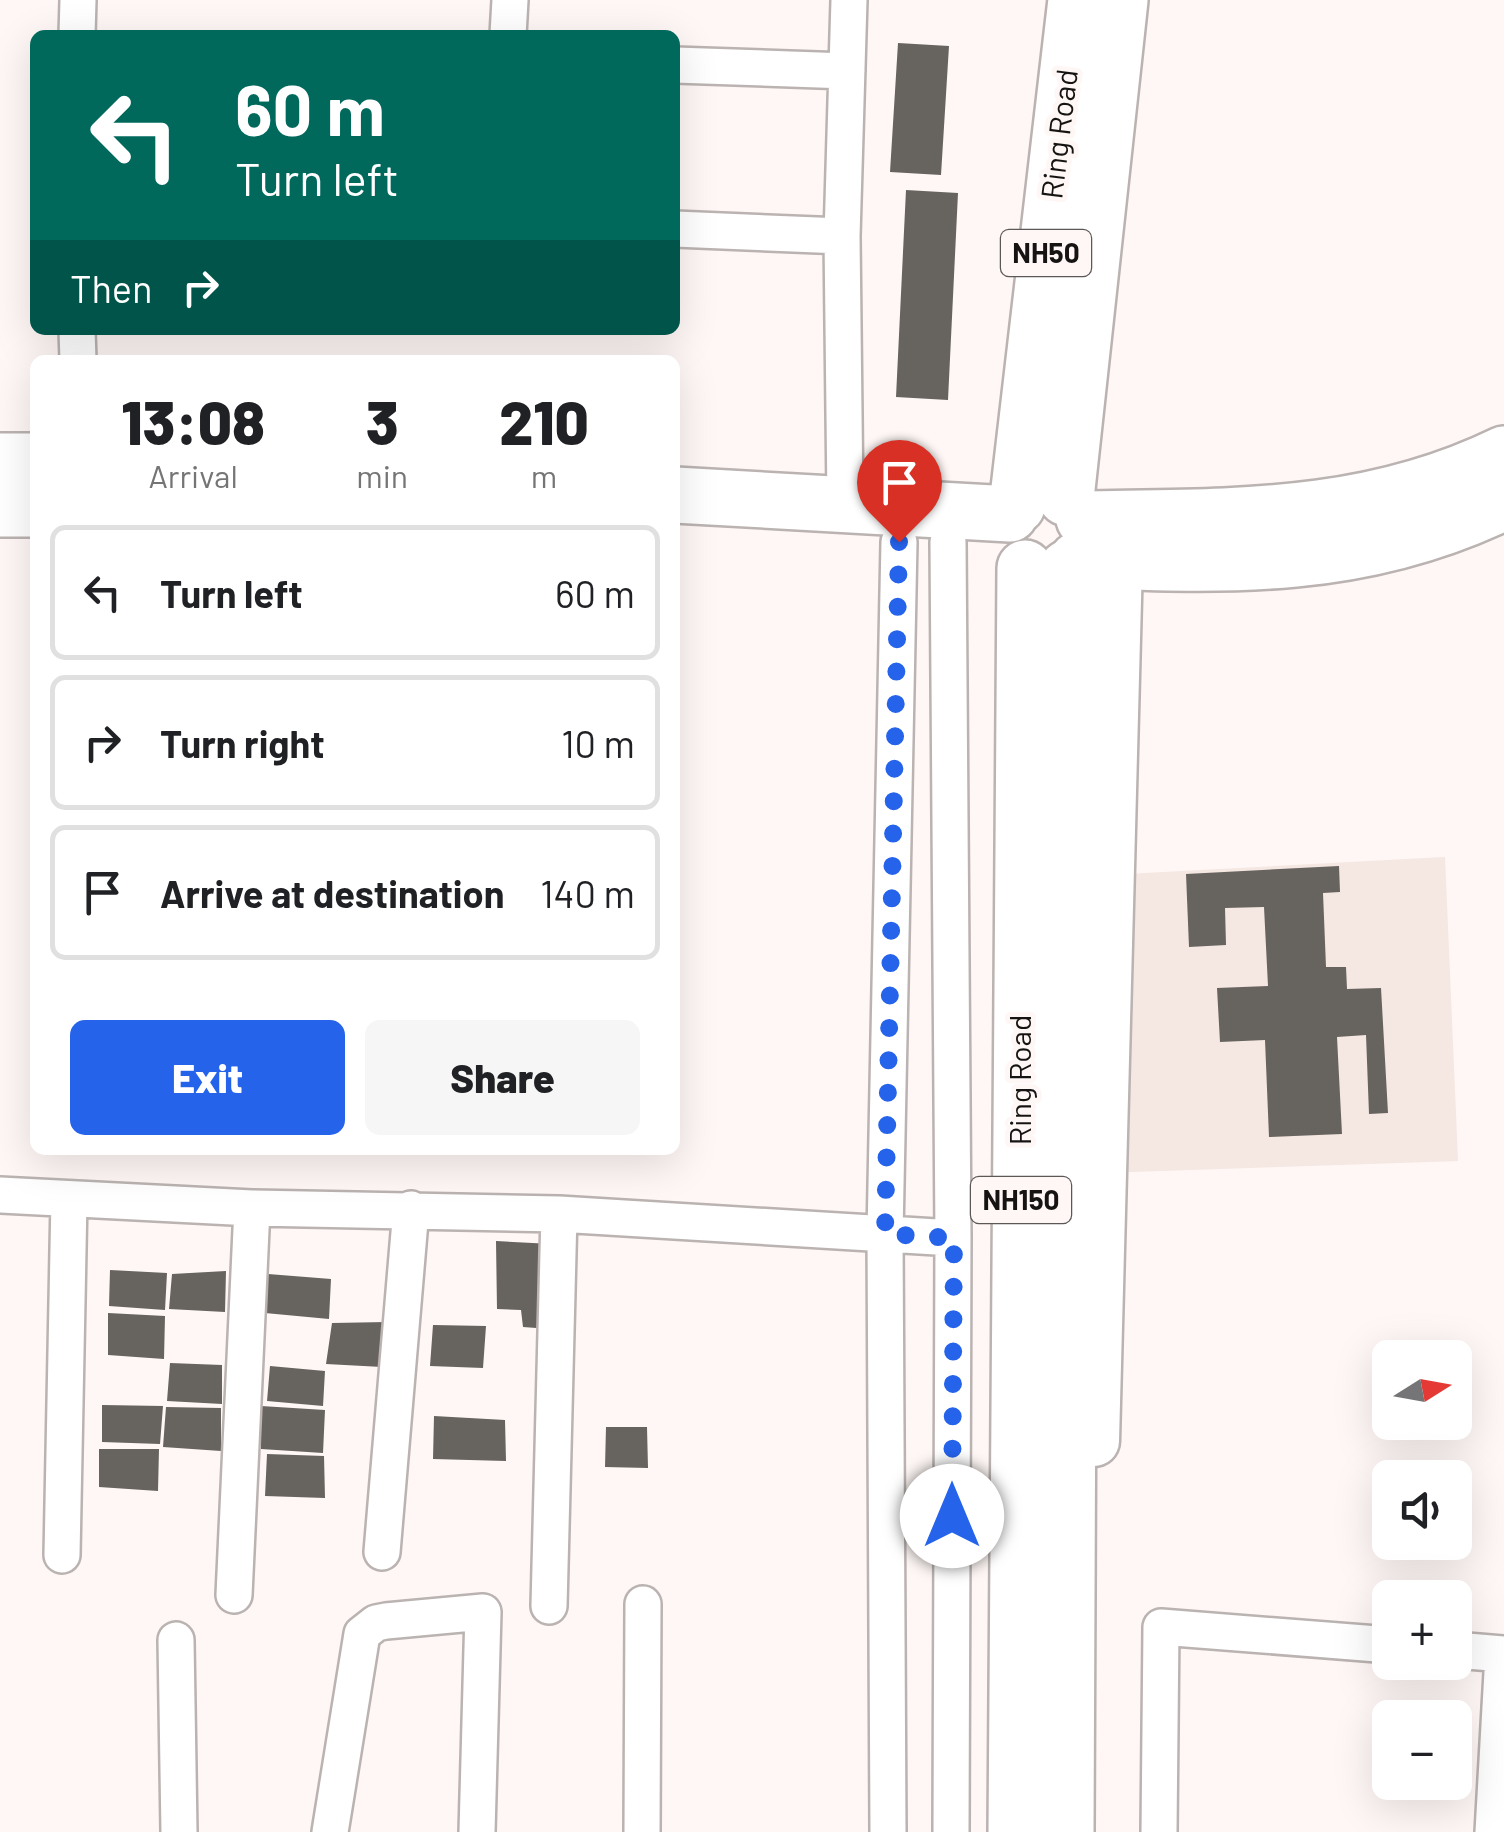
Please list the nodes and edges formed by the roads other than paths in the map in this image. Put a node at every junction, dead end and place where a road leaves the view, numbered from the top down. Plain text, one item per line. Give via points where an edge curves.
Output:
1 (78, 0) edge
2 (510, 0) edge
3 (849, 0) edge
4 (1076, 0) edge
5 (1120, 0) edge
6 (77, 30) edge
7 (508, 30) edge
8 (680, 65) edge
9 (847, 71) junction
10 (680, 229) edge
11 (842, 236) junction
12 (0, 460) edge
13 (30, 461) edge
14 (1494, 491) edge
15 (680, 495) edge
16 (845, 502) junction
17 (0, 509) edge
18 (30, 509) edge
19 (680, 533) edge
20 (1052, 538) junction
21 (923, 542) junction
22 (0, 1195) edge
23 (69, 1199) junction
24 (252, 1208) junction
25 (410, 1209) junction
26 (560, 1214) junction
27 (885, 1234) junction
28 (954, 1238) junction
29 (382, 1552) dead end
30 (62, 1555) dead end
31 (234, 1595) dead end
32 (643, 1604) dead end
33 (549, 1606) dead end
34 (176, 1640) dead end
35 (1372, 1643) edge
36 (1472, 1651) edge
37 (1503, 1654) edge
38 (1165, 1831) edge
39 (179, 1832) edge
40 (330, 1832) edge
41 (477, 1832) edge
42 (642, 1832) edge
43 (888, 1832) edge
44 (951, 1832) edge
45 (1016, 1832) edge
46 (1066, 1832) edge
47 (1089, 1832) edge
48 (1493, 1832) edge

1 - 6 street
2 - 7 street
3 - 9 street
4 - 20 main road, Ring Road / NH50
5 - 20 main road, Ring Road / NH50
8 - 9 street
9 - 11 street
10 - 11 street
11 - 16 street
12 - 13 main road
14 - 20 main road via 1404,494 1328,509
15 - 16 main road
16 - 20 main road
17 - 18 main road
19 - 21 main road
20 - 21 main road
20 - 45 main road, Ring Road / NH150
20 - 46 main road, Ring Road / NH150 via 1070,936
20 - 47 street via 1091,1554
21 - 27 street
21 - 28 street
22 - 23 street
23 - 24 street
23 - 30 street
24 - 25 street
24 - 31 street
25 - 26 street
25 - 29 street
26 - 27 street
26 - 33 street
27 - 28 street
27 - 43 street
28 - 44 street
32 - 42 street
34 - 39 street
35 - 38 street via 1162,1626
36 - 37 street
37 - 48 street
40 - 41 street via 362,1634 376,1623 483,1612

